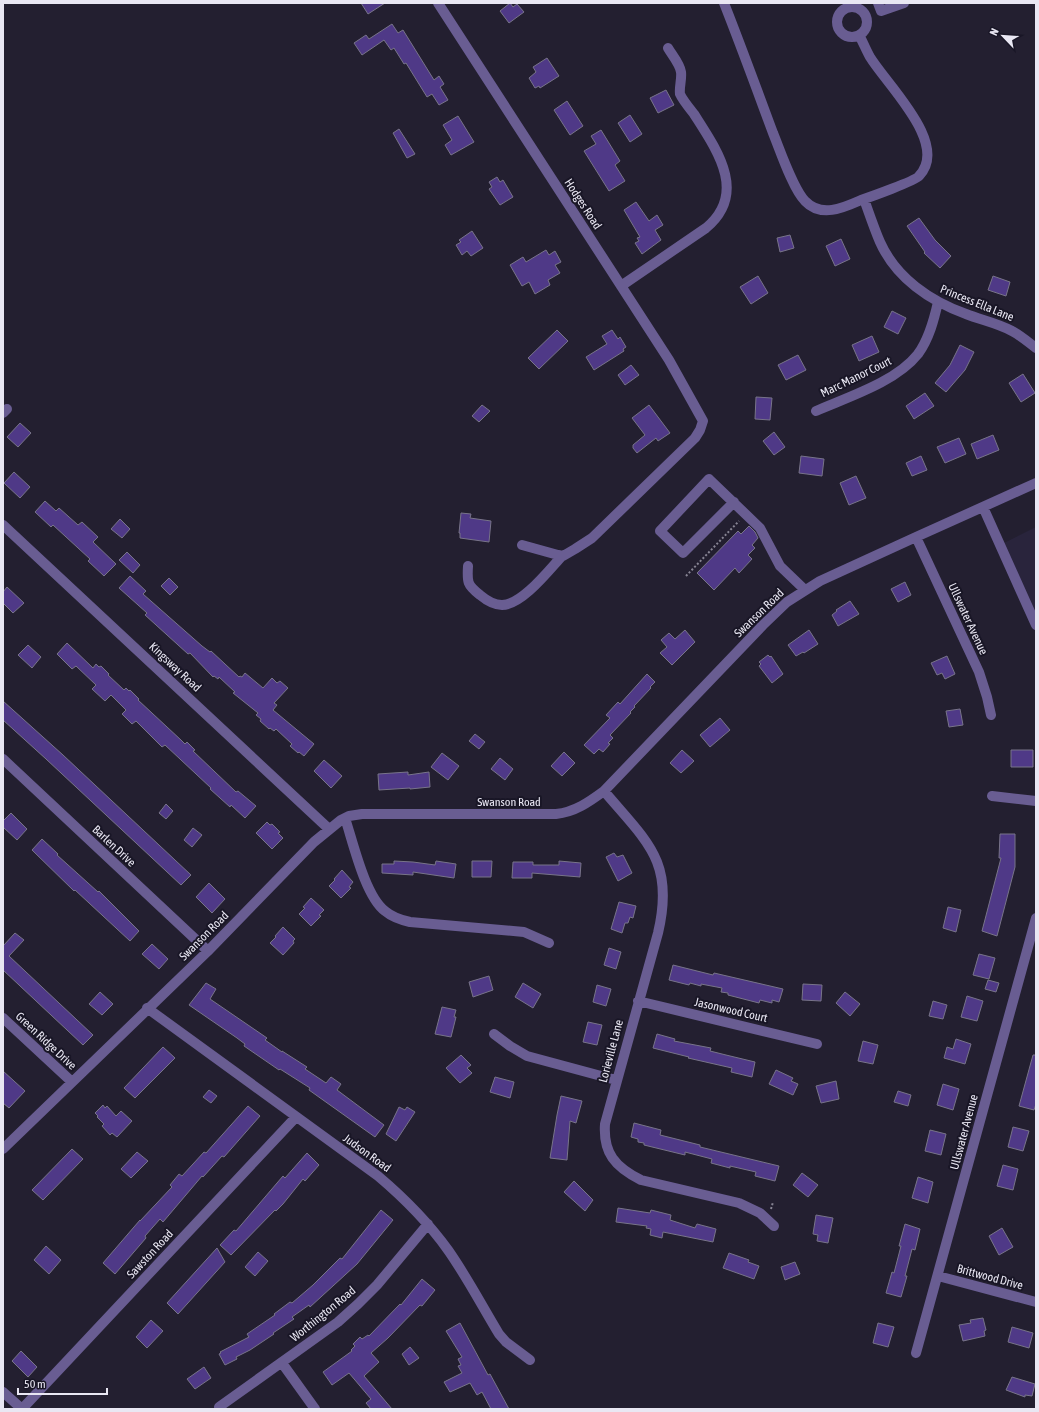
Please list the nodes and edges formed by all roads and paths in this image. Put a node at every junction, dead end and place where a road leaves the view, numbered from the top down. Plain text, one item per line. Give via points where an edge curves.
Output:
1 (438, 3) edge
2 (724, 3) edge
3 (904, 3) edge
4 (880, 7) edge
5 (866, 17) junction
6 (859, 35) junction
7 (668, 48) dead end
8 (864, 199) junction
9 (621, 286) junction
10 (938, 302) junction
11 (1036, 348) edge
12 (816, 411) dead end
13 (1036, 483) edge
14 (734, 502) junction
15 (983, 507) junction
16 (746, 514) junction
17 (3, 525) edge
18 (722, 532) dead end
19 (725, 535) junction
20 (916, 537) junction
21 (713, 541) dead end
22 (522, 544) dead end
23 (716, 544) junction
24 (562, 556) junction
25 (468, 566) dead end
26 (686, 576) dead end
27 (804, 590) junction
28 (1036, 625) edge
29 (991, 715) dead end
30 (3, 759) edge
31 (604, 791) junction
32 (992, 796) dead end
33 (1036, 801) edge
34 (345, 818) junction
35 (329, 829) junction
36 (1036, 918) edge
37 (549, 943) dead end
38 (208, 951) junction
39 (638, 1001) junction
40 (147, 1008) junction
41 (3, 1018) edge
42 (494, 1034) dead end
43 (817, 1044) dead end
44 (616, 1080) junction
45 (72, 1082) junction
46 (296, 1117) junction
47 (3, 1149) edge
48 (428, 1224) junction
49 (774, 1226) dead end
50 (938, 1276) junction
51 (1036, 1302) edge
52 (916, 1352) dead end
53 (530, 1360) dead end
54 (282, 1363) junction
55 (3, 1392) edge
56 (219, 1407) dead end
57 (22, 1409) edge
58 (315, 1409) edge

1 - 9 street, Hodges Road
2 - 8 street via 781,154 804,201 813,208 827,211
3 - 4 street
4 - 5 street
5 - 6 street via 866,27
5 - 6 street via 860,9 852,7 843,10 838,17 838,27 844,35
6 - 8 street via 869,56 920,126 927,144 928,162 919,177
7 - 9 street via 681,71 680,94 721,159 727,179 725,202 715,220 706,228
8 - 10 street, Princess Ella Lane via 880,243 895,267 923,293
9 - 24 street, Hodges Road via 669,360 703,421 695,438 627,505 592,538
10 - 11 street, Princess Ella Lane via 1013,331
10 - 12 street, Marc Manor Court via 925,341 908,365 880,383
13 - 15 street, Swanson Road
14 - 14 street via 709,479 660,531 684,554
14 - 16 street
15 - 20 street, Swanson Road
15 - 28 street
16 - 19 path
16 - 27 street via 760,528 780,566
17 - 35 street, Kingsway Road
18 - 19 path
19 - 23 path
20 - 27 street, Swanson Road
20 - 29 street, Ullswater Avenue via 979,672
21 - 23 path
22 - 24 street
23 - 26 path
24 - 25 street via 524,595 513,602 501,605 489,602 470,587 467,580
27 - 31 street, Swanson Road via 763,625
30 - 38 street, Barlen Drive
31 - 34 street, Swanson Road via 581,807 556,814 362,814
31 - 39 street, Lorieville Lane via 647,841 654,852 663,881 662,916
32 - 33 street
34 - 35 street, Swanson Road
34 - 37 street via 369,888 379,906 393,916 410,922 524,932
35 - 38 street, Swanson Road
36 - 50 street, Ullswater Avenue
38 - 40 street, Swanson Road
39 - 43 street, Jasonwood Court
39 - 44 street, Lorieville Lane
40 - 45 street, Swanson Road
40 - 46 street, Judson Road
41 - 45 street, Green Ridge Drive
42 - 44 street via 527,1056
44 - 49 street, Lorieville Lane via 604,1136 606,1147 619,1167 641,1180 739,1203 760,1213
45 - 47 street, Swanson Road
46 - 48 street, Judson Road via 378,1176
46 - 57 street, Sawston Road
48 - 53 street, Judson Road via 466,1278 499,1334
48 - 54 street, Worthington Road via 358,1304
50 - 51 street, Brittwood Drive
50 - 52 street, Ullswater Avenue
54 - 56 street, Worthington Road
54 - 58 street
55 - 57 street

